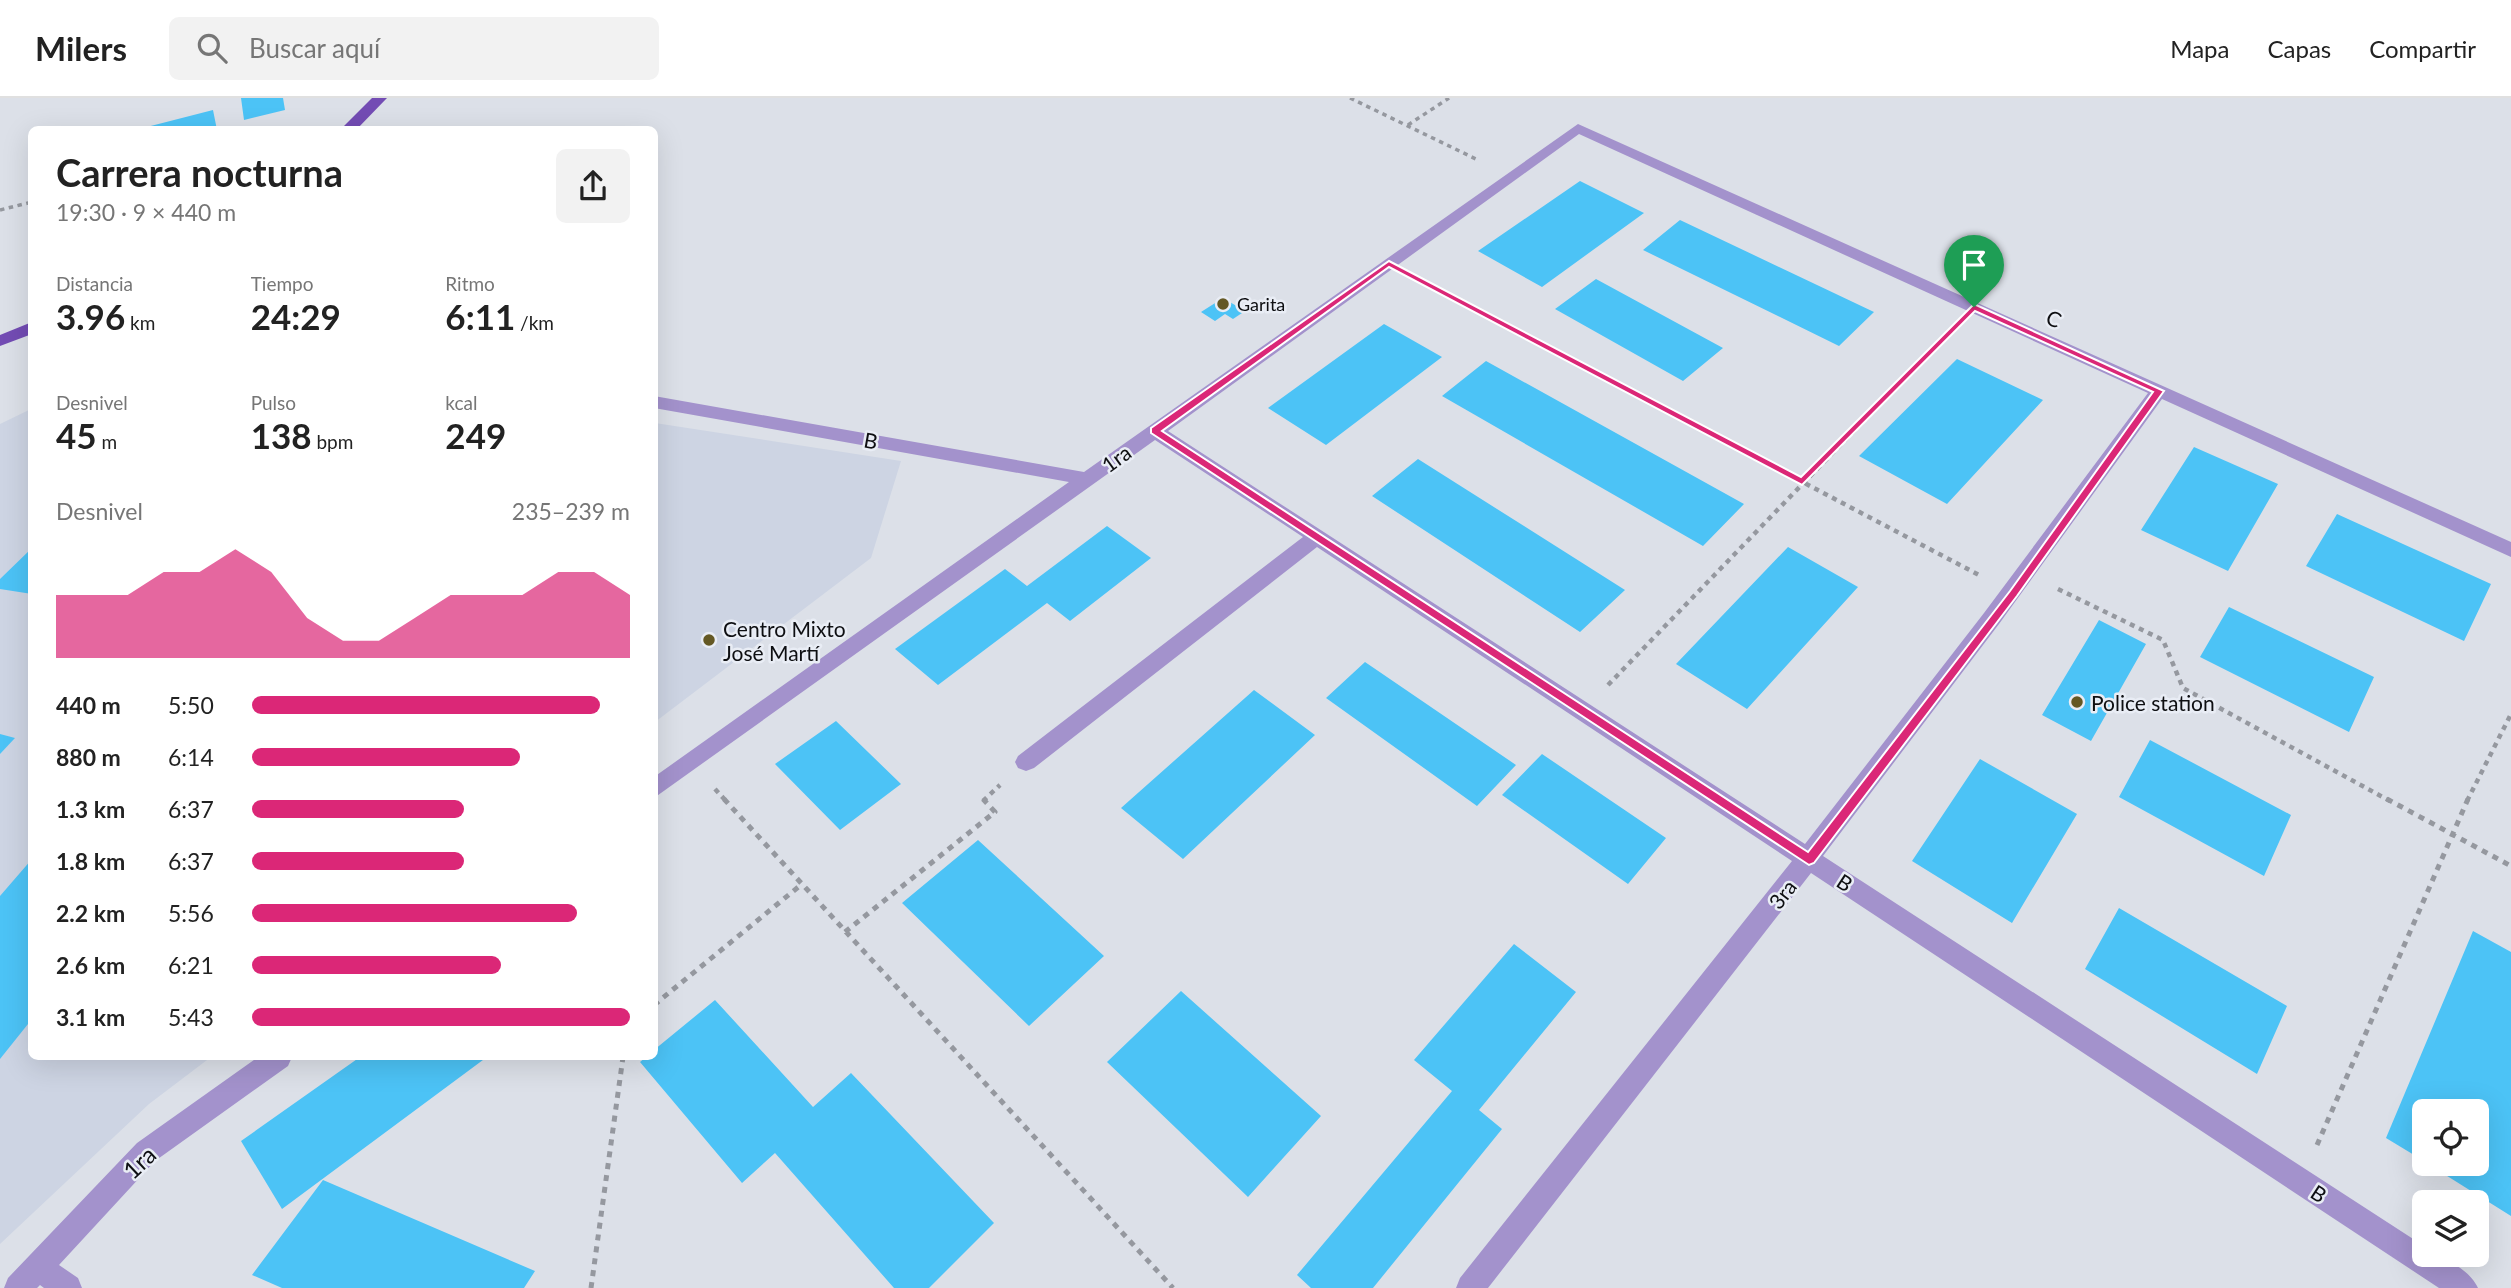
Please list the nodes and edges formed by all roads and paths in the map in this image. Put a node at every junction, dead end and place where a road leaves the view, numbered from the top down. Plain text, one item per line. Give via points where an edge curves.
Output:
1 (380, 98) edge
2 (1350, 98) edge
3 (1449, 98) edge
4 (351, 126) edge
5 (1408, 126) junction
6 (1578, 128) joint
7 (1511, 176) junction
8 (28, 203) edge
9 (0, 210) edge
10 (1389, 263) junction
11 (1974, 307) junction
12 (28, 329) edge
13 (0, 341) edge
14 (2159, 391) junction
15 (658, 403) edge
16 (1155, 431) junction
17 (1087, 479) junction
18 (1802, 482) junction
19 (1317, 537) junction
20 (2511, 550) edge
21 (2028, 574) junction
22 (2014, 593) junction
23 (1583, 711) junction
24 (2511, 714) edge
25 (1026, 762) joint
26 (691, 763) junction
27 (658, 786) edge
28 (2451, 833) junction
29 (1809, 859) junction
30 (2511, 866) edge
31 (802, 884) junction
32 (845, 932) junction
33 (658, 1002) edge
34 (275, 1060) edge
35 (623, 1060) edge
36 (2301, 1181) junction
37 (38, 1267) junction
38 (18, 1288) edge
39 (68, 1288) edge
40 (591, 1288) edge
41 (1173, 1288) edge
42 (1470, 1288) edge
43 (2464, 1288) edge

1 - 4 main road
2 - 5 path
3 - 5 path
5 - 7 path
6 - 7 street, 1ra
6 - 11 street, C
7 - 10 street, 1ra
8 - 9 path
10 - 16 street, 1ra
10 - 18 path
11 - 14 street, C
11 - 18 path
12 - 13 main road
14 - 20 street, C
14 - 21 street, 3ra
15 - 17 street, B
16 - 17 street, 1ra
16 - 19 street, B
17 - 26 street, 1ra
18 - 22 path
18 - 23 path
19 - 23 street, B
19 - 25 street
21 - 22 street, 3ra
21 - 28 path via 2162,640 2183,688
22 - 29 street, 3ra
23 - 29 street, B
24 - 28 path
25 - 32 path via 982,800 995,811
26 - 27 street, 1ra
26 - 31 path
28 - 30 path
28 - 36 path
29 - 36 street, B
29 - 42 street, 3ra
31 - 32 path
31 - 33 path
32 - 41 path
34 - 37 street, 1ra via 146,1152
35 - 40 path
36 - 43 street, B
37 - 38 street, 1ra
37 - 39 street

